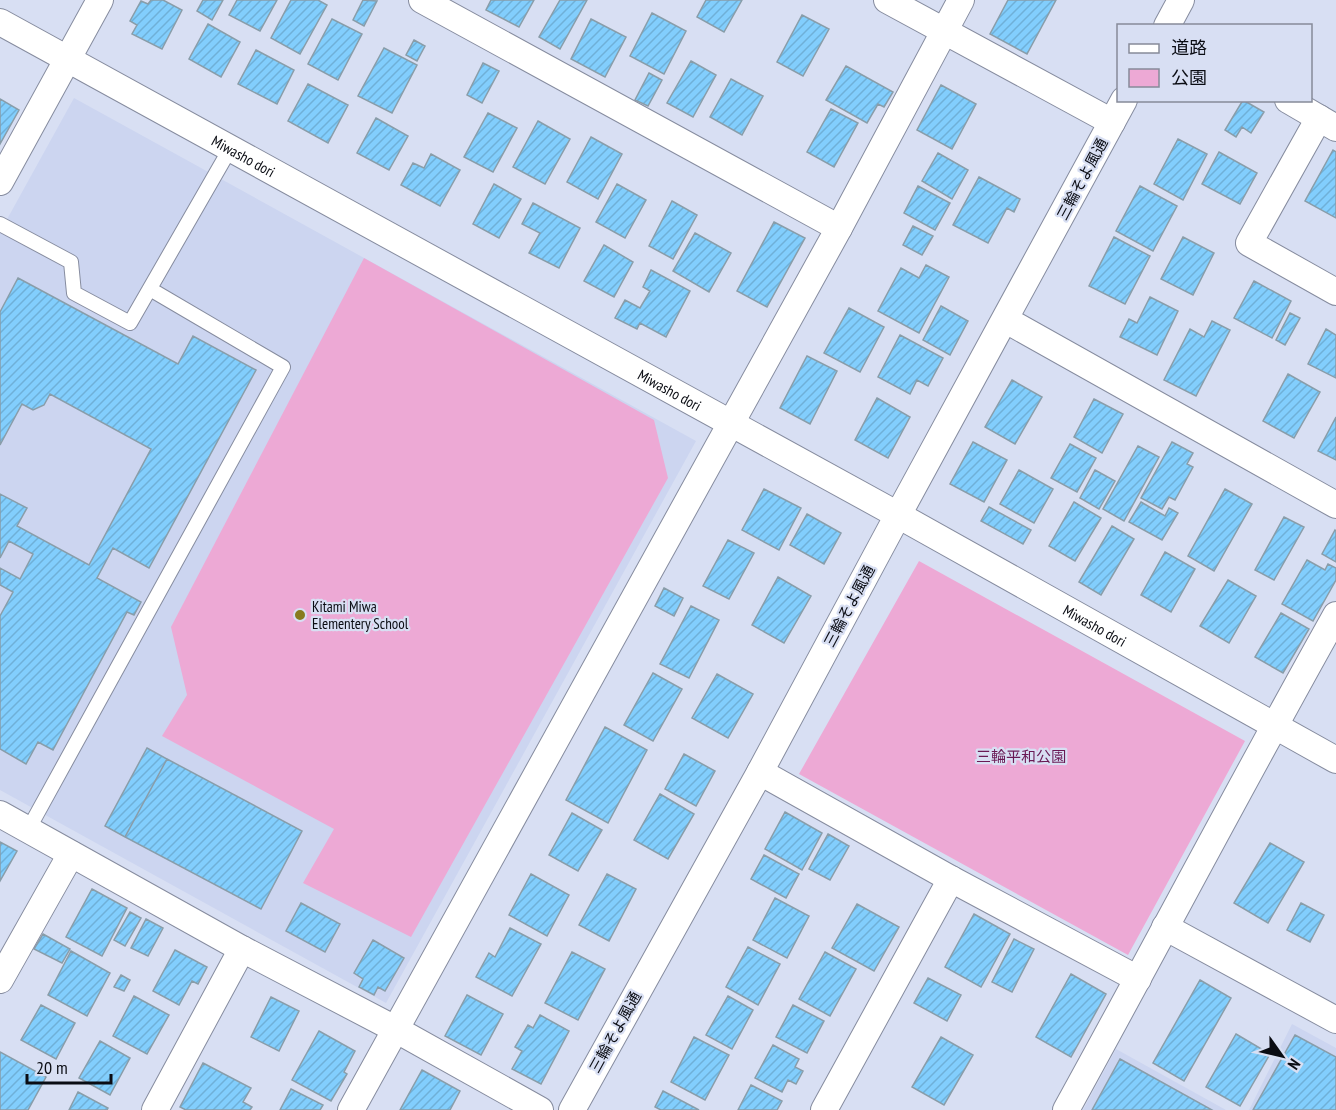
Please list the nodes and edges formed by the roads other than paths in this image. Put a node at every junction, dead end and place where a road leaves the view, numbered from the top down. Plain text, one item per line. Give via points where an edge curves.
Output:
1 (100, 0) edge
2 (422, 0) edge
3 (887, 0) edge
4 (961, 0) edge
5 (1181, 0) edge
6 (0, 22) edge
7 (1168, 24) edge
8 (944, 31) junction
9 (68, 60) junction
10 (1291, 102) edge
11 (1118, 111) edge
12 (1327, 123) edge
13 (230, 149) junction
14 (0, 182) edge
15 (0, 224) edge
16 (839, 228) junction
17 (150, 289) junction
18 (1336, 292) edge
19 (1006, 320) junction
20 (730, 424) junction
21 (1336, 505) edge
22 (898, 515) junction
23 (1336, 615) edge
24 (1274, 726) junction
25 (1336, 760) edge
26 (760, 772) junction
27 (0, 814) edge
28 (28, 830) junction
29 (70, 854) junction
30 (951, 879) junction
31 (1165, 927) junction
32 (242, 949) junction
33 (1138, 979) junction
34 (0, 980) edge
35 (1336, 1020) edge
36 (395, 1029) junction
37 (155, 1110) edge
38 (351, 1110) edge
39 (540, 1110) edge
40 (572, 1110) edge
41 (824, 1110) edge
42 (1066, 1110) edge

1 - 9 street
2 - 16 street
3 - 8 street
4 - 8 street
5 - 7 street
6 - 9 street, Miwasho dori
8 - 11 street
8 - 16 street
9 - 13 street, Miwasho dori
9 - 14 street
10 - 12 street
11 - 19 street, 三輪そよ風通
12 - 18 street via 1249,243
13 - 17 lane
13 - 20 street, Miwasho dori
15 - 17 lane via 71,262 74,293 130,323
16 - 20 street
17 - 28 lane via 284,367
19 - 21 street
19 - 22 street, 三輪そよ風通
20 - 22 street, Miwasho dori
20 - 36 street
22 - 24 street, Miwasho dori
22 - 26 street, 三輪そよ風通
23 - 24 street
24 - 25 street, Miwasho dori
24 - 31 street
26 - 30 street
26 - 40 street, 三輪そよ風通
27 - 28 street
28 - 29 street
29 - 32 street
29 - 34 street
30 - 33 street
30 - 41 street
31 - 33 street
31 - 35 street
32 - 36 street
32 - 37 street
33 - 42 street
36 - 38 street
36 - 39 street

